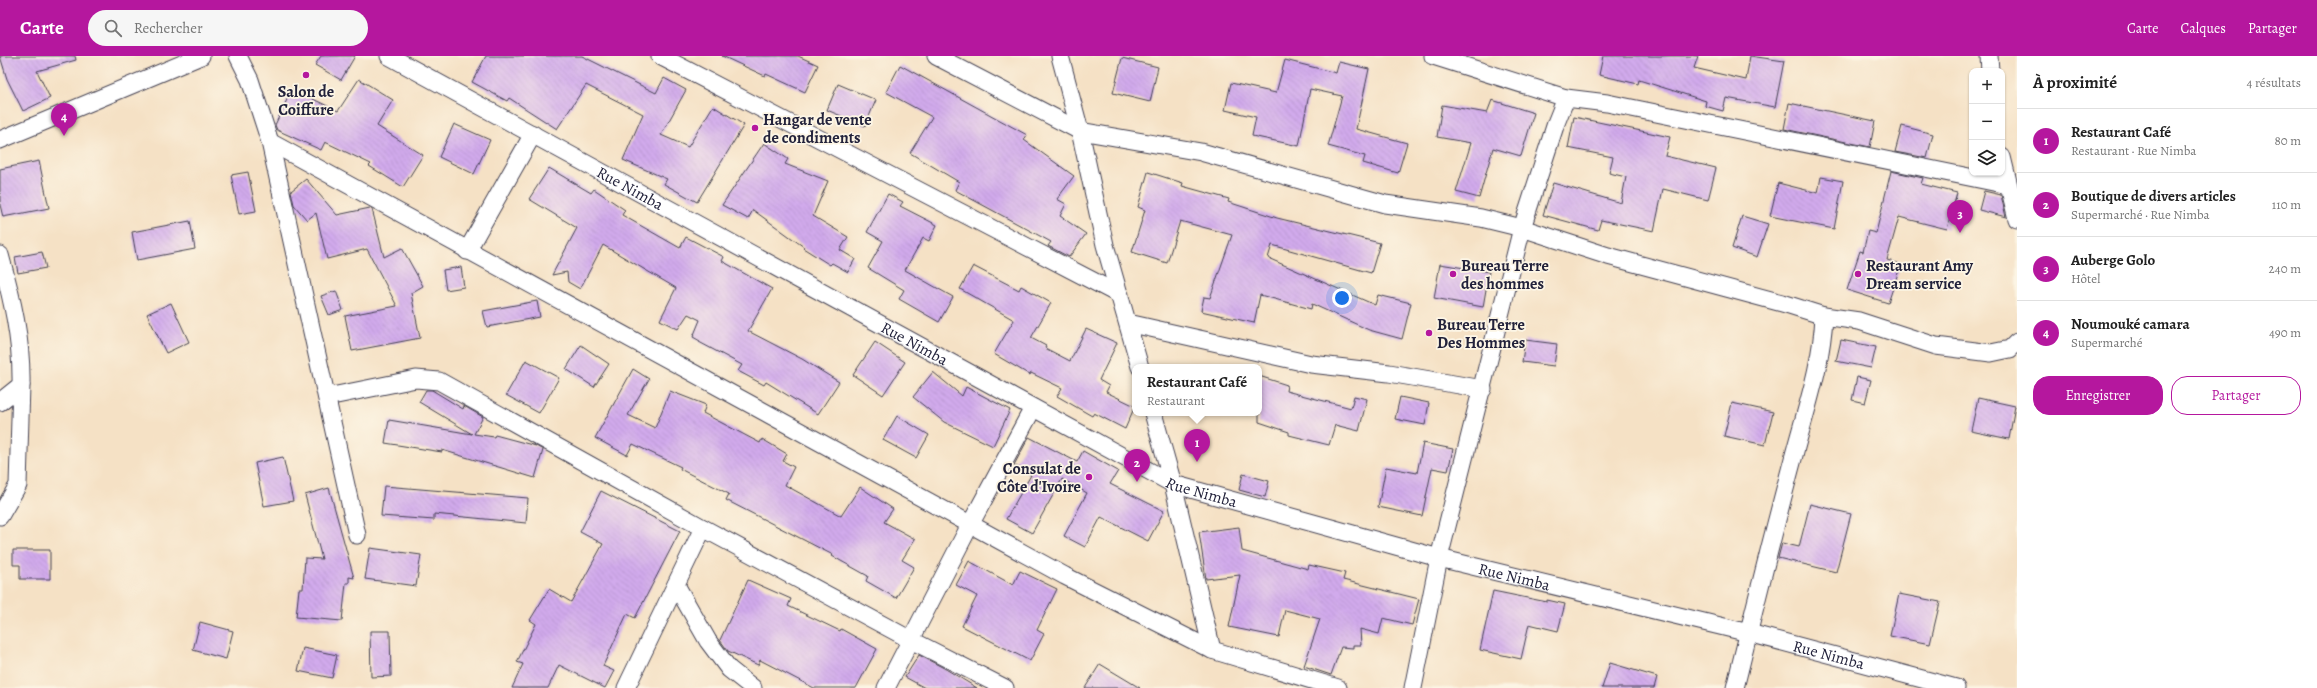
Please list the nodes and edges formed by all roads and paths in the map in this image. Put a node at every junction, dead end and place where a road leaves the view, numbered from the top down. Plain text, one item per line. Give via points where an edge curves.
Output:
1 (201, 56) edge
2 (238, 56) edge
3 (389, 56) edge
4 (660, 56) edge
5 (936, 56) edge
6 (1060, 56) edge
7 (1433, 56) edge
8 (1989, 56) edge
9 (1990, 68) edge
10 (1566, 98) junction
11 (1080, 131) junction
12 (533, 134) junction
13 (0, 140) edge
14 (270, 142) junction
15 (2005, 171) edge
16 (2008, 185) junction
17 (2017, 218) edge
18 (1522, 228) junction
19 (467, 250) junction
20 (0, 255) edge
21 (1120, 295) junction
22 (1824, 316) junction
23 (1128, 323) junction
24 (2017, 342) edge
25 (1139, 364) edge
26 (21, 385) junction
27 (1483, 389) junction
28 (327, 397) junction
29 (0, 402) edge
30 (1033, 408) junction
31 (1154, 416) edge
32 (1173, 484) junction
33 (0, 516) edge
34 (971, 523) junction
35 (703, 528) junction
36 (357, 535) dead end
37 (1439, 558) junction
38 (676, 585) junction
39 (1748, 633) junction
40 (911, 640) junction
41 (1212, 650) junction
42 (626, 688) edge
43 (753, 688) edge
44 (886, 688) edge
45 (1005, 688) edge
46 (1338, 688) edge
47 (1413, 688) edge
48 (1735, 688) edge
49 (1956, 688) edge

1 - 13 street
2 - 14 street via 250,80
3 - 12 street, Rue Nimba
4 - 21 street
5 - 11 street
6 - 11 street
7 - 10 street
8 - 9 street
10 - 16 street via 1607,103
10 - 18 street
11 - 18 street via 1201,152 1385,204 1481,218
11 - 21 street via 1105,245
12 - 19 street
12 - 30 street, Rue Nimba
14 - 19 street
14 - 28 street
15 - 16 street
16 - 17 street
18 - 22 street via 1608,256
18 - 27 street
19 - 34 street
20 - 26 street via 22,357
21 - 23 street
22 - 24 street via 1859,321 1936,346 1991,353 2010,349
22 - 39 street via 1823,337 1813,390
23 - 25 street
23 - 27 street via 1311,364
26 - 29 street
26 - 33 street via 18,485
27 - 37 street
28 - 35 street via 416,379 439,381
28 - 36 street
30 - 32 street, Rue Nimba
30 - 34 street
31 - 32 street
32 - 37 street, Rue Nimba
32 - 41 street
34 - 40 street
34 - 41 street via 1065,576
35 - 38 street
35 - 40 street
37 - 39 street, Rue Nimba
37 - 47 street
38 - 42 street
38 - 43 street via 708,641 729,669
39 - 48 street
39 - 49 street, Rue Nimba
40 - 44 street
40 - 45 street
41 - 46 street

